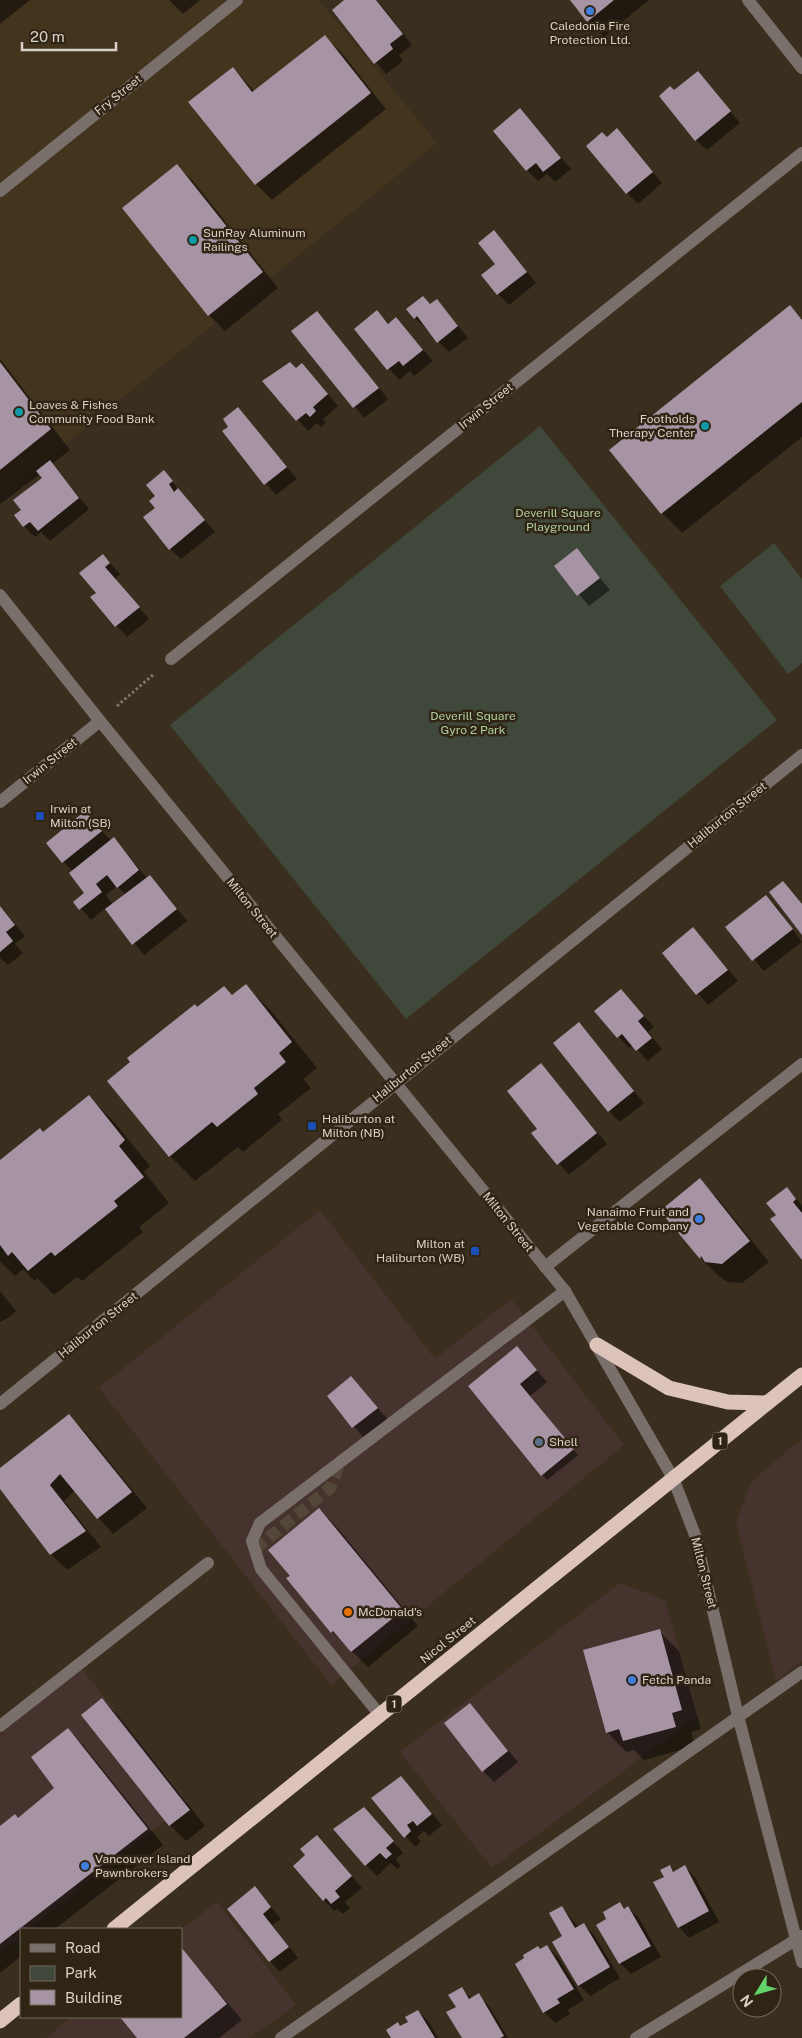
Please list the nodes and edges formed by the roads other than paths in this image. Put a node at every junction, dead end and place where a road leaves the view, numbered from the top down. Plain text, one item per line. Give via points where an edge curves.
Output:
1 (237, 0) edge
2 (748, 0) edge
3 (802, 68) edge
4 (802, 152) edge
5 (0, 191) edge
6 (0, 595) edge
7 (171, 659) road end
8 (100, 721) junction
9 (802, 754) edge
10 (0, 802) edge
11 (802, 1064) edge
12 (395, 1083) junction
13 (546, 1267) junction
14 (565, 1291) junction
15 (596, 1345) junction
16 (802, 1375) edge
17 (767, 1403) junction
18 (0, 1404) edge
19 (673, 1478) junction
20 (208, 1563) dead end
21 (802, 1672) edge
22 (380, 1714) junction
23 (738, 1716) junction
24 (0, 1726) edge
25 (115, 1928) edge
26 (799, 1938) edge
27 (802, 1962) edge
28 (20, 2005) edge
29 (0, 2021) edge
30 (281, 2038) edge
31 (636, 2038) edge

1 - 5 street, Fry Street
2 - 3 street
4 - 7 street, Irwin Street
6 - 8 street, Milton Street
8 - 10 street, Irwin Street
8 - 12 street, Milton Street
9 - 12 street, Haliburton Street
11 - 13 street
12 - 13 street, Milton Street
12 - 18 street, Haliburton Street
13 - 14 street, Milton Street
14 - 15 street, Milton Street
14 - 22 street via 260,1523 252,1541 261,1569
15 - 17 highway via 669,1388 728,1402
15 - 19 street, Milton Street
16 - 17 highway, Nicol Street / 1
17 - 19 highway, Nicol Street / 1
19 - 22 highway, Nicol Street / 1
19 - 23 street, Milton Street via 695,1535
20 - 24 street
21 - 23 street
22 - 25 highway, Nicol Street / 1
23 - 26 street, Milton Street
23 - 30 street
26 - 27 street, Milton Street
26 - 31 street
28 - 29 highway

